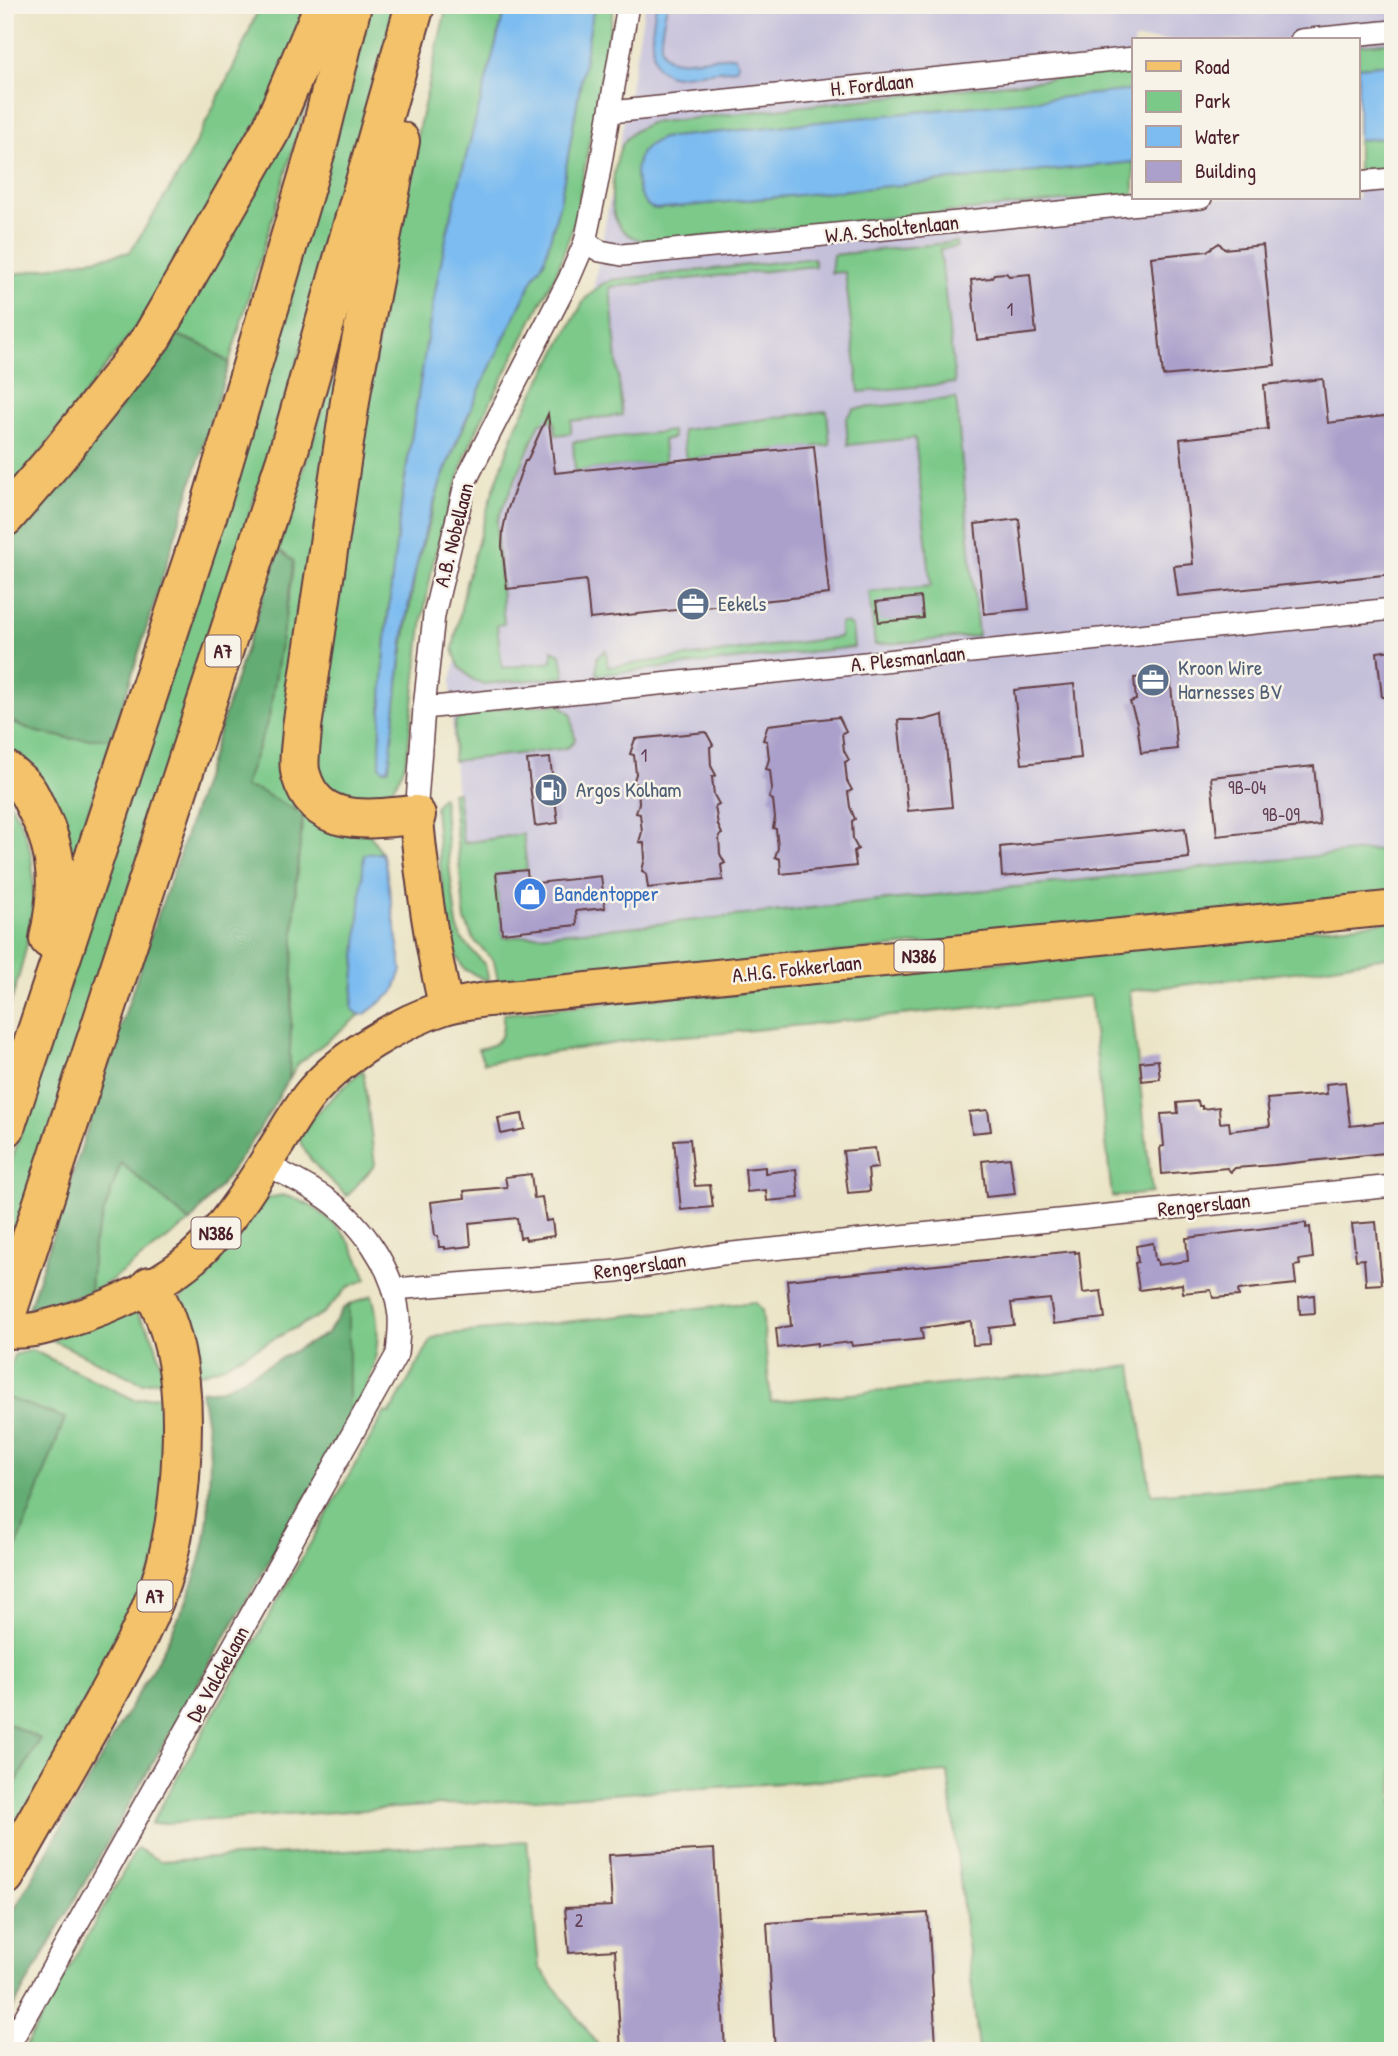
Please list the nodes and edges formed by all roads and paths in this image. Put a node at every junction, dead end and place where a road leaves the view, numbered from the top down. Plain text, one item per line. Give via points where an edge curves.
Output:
1 (324, 5) edge
2 (352, 5) edge
3 (415, 5) edge
4 (426, 5) edge
5 (628, 5) edge
6 (1393, 31) edge
7 (1321, 38) edge
8 (1132, 58) edge
9 (611, 112) junction
10 (1393, 179) edge
11 (1360, 182) edge
12 (1180, 200) edge
13 (584, 242) junction
14 (5, 517) edge
15 (1393, 609) edge
16 (424, 708) junction
17 (5, 770) edge
18 (416, 815) junction
19 (1393, 908) edge
20 (446, 1007) junction
21 (18, 1088) junction
22 (5, 1128) edge
23 (265, 1164) junction
24 (1393, 1186) edge
25 (150, 1286) junction
26 (394, 1289) junction
27 (10, 1305) edge
28 (5, 1332) edge
29 (5, 1876) edge
30 (6, 2051) edge

1 - 14 highway via 272,128 152,337
2 - 21 highway via 318,140 211,504
3 - 27 highway, A7 via 289,450
4 - 18 highway via 352,388 302,727 300,774 317,802 340,817
5 - 9 street, A.B. Nobellaan
6 - 7 street
8 - 9 street, H. Fordlaan
9 - 13 street, A.B. Nobellaan
10 - 11 street
12 - 13 street, W.A. Scholtenlaan via 622,254 600,251
13 - 16 street, A.B. Nobellaan via 466,480 434,615
15 - 16 street, A. Plesmanlaan
16 - 18 street, A.B. Nobellaan
17 - 21 highway via 26,789 51,840 56,864 54,918
18 - 20 main road, A.B. Nobellaan via 430,937
19 - 20 main road, A.H.G. Fokkerlaan / N386
20 - 23 main road, A.H.G. Fokkerlaan / N386 via 411,1021 335,1070 313,1091
21 - 22 highway
23 - 25 main road, N386 via 237,1209 201,1250
23 - 26 street via 319,1193 348,1215 379,1256
24 - 26 street, Rengerslaan via 723,1254 617,1271
25 - 28 main road, N386 via 40,1329
25 - 29 highway, A7 via 163,1311 182,1389 181,1474 166,1565 133,1650
26 - 30 street, De Valckelaan via 399,1317 397,1354

